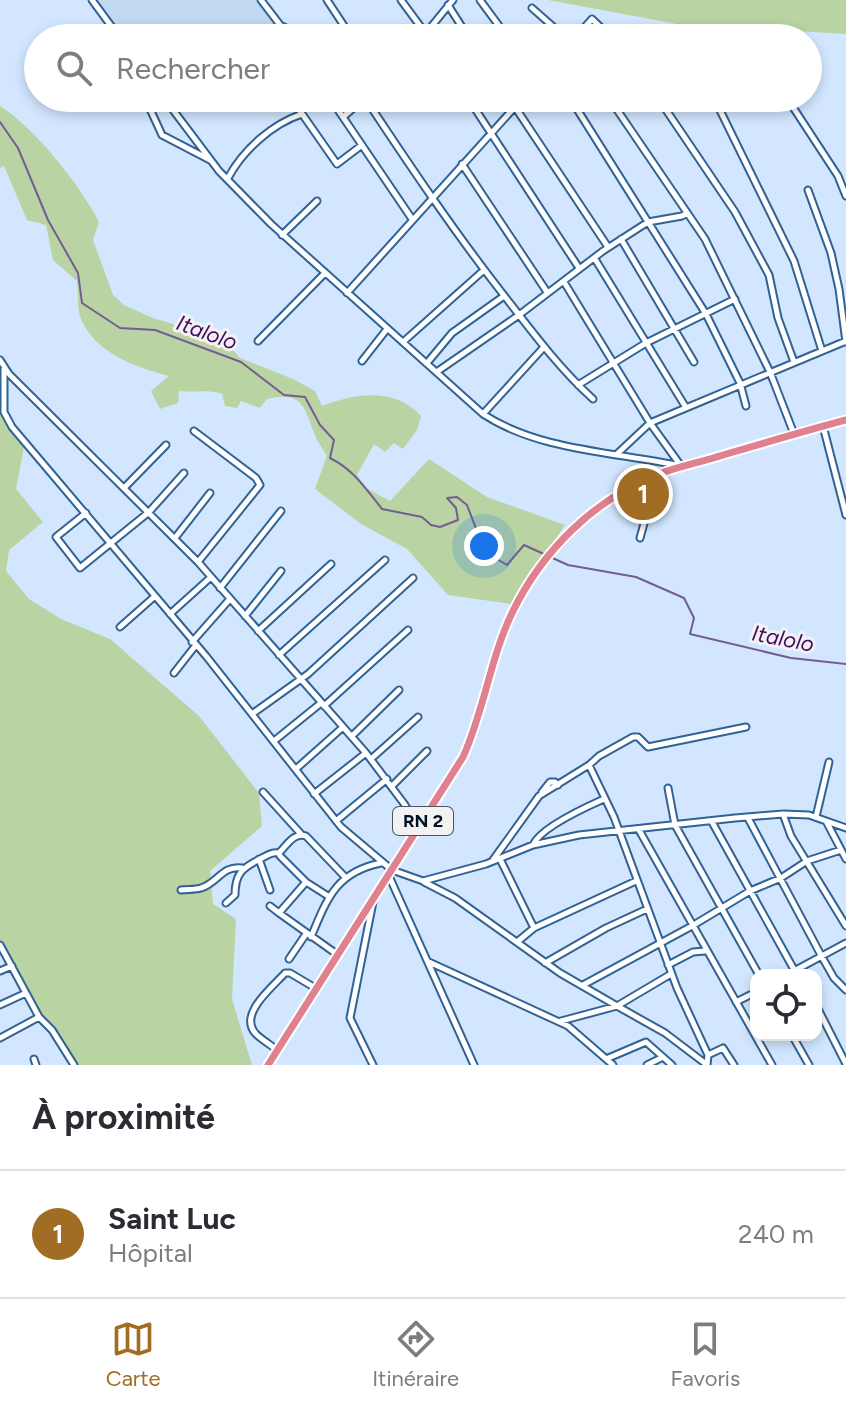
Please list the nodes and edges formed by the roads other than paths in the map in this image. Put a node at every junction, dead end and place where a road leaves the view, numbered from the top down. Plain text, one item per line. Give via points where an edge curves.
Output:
1 (92, 0) edge
2 (261, 0) edge
3 (327, 0) edge
4 (401, 0) edge
5 (480, 0) edge
6 (451, 3) edge
7 (532, 8) dead end
8 (110, 24) edge
9 (280, 24) edge
10 (343, 24) edge
11 (417, 24) edge
12 (435, 24) edge
13 (462, 24) edge
14 (498, 24) edge
15 (550, 24) edge
16 (151, 112) edge
17 (175, 112) edge
18 (340, 112) edge
19 (349, 112) edge
20 (374, 112) edge
21 (477, 112) edge
22 (511, 112) edge
23 (518, 112) edge
24 (579, 112) edge
25 (618, 112) edge
26 (667, 112) edge
27 (721, 112) edge
28 (796, 112) edge
29 (302, 114) joint
30 (343, 117) junction
31 (491, 135) junction
32 (362, 145) junction
33 (212, 161) junction
34 (462, 164) junction
35 (228, 178) junction
36 (808, 190) dead end
37 (846, 196) edge
38 (431, 198) junction
39 (317, 201) dead end
40 (687, 213) junction
41 (412, 219) junction
42 (648, 222) junction
43 (282, 235) junction
44 (621, 239) junction
45 (608, 247) junction
46 (595, 259) junction
47 (579, 268) junction
48 (484, 270) junction
49 (325, 273) junction
50 (564, 282) junction
51 (547, 292) junction
52 (347, 293) junction
53 (504, 296) junction
54 (735, 299) junction
55 (706, 314) junction
56 (519, 315) junction
57 (387, 329) junction
58 (676, 329) junction
59 (258, 341) dead end
60 (403, 342) junction
61 (846, 342) edge
62 (646, 343) junction
63 (544, 347) junction
64 (822, 351) junction
65 (0, 360) edge
66 (362, 361) dead end
67 (694, 362) dead end
68 (794, 362) junction
69 (427, 363) junction
70 (612, 363) junction
71 (4, 368) junction
72 (437, 371) junction
73 (770, 372) junction
74 (740, 383) junction
75 (578, 385) junction
76 (593, 399) dead end
77 (685, 406) junction
78 (746, 406) dead end
79 (483, 414) junction
80 (846, 420) edge
81 (650, 423) junction
82 (823, 426) junction
83 (194, 431) dead end
84 (794, 434) junction
85 (166, 445) dead end
86 (617, 454) junction
87 (682, 466) junction
88 (184, 473) dead end
89 (657, 475) junction
90 (125, 487) junction
91 (210, 493) dead end
92 (281, 511) dead end
93 (149, 512) junction
94 (86, 513) junction
95 (846, 515) edge
96 (175, 538) junction
97 (640, 538) dead end
98 (112, 544) junction
99 (385, 560) dead end
100 (198, 562) junction
101 (331, 564) dead end
102 (281, 571) dead end
103 (211, 577) junction
104 (413, 578) dead end
105 (220, 588) junction
106 (154, 597) junction
107 (229, 600) junction
108 (170, 614) junction
109 (245, 616) junction
110 (120, 627) dead end
111 (408, 630) dead end
112 (258, 631) junction
113 (194, 643) junction
114 (279, 655) junction
115 (174, 673) dead end
116 (301, 680) junction
117 (399, 690) dead end
118 (322, 704) junction
119 (252, 714) junction
120 (418, 717) dead end
121 (343, 727) junction
122 (746, 727) dead end
123 (352, 736) junction
124 (274, 741) junction
125 (427, 751) dead end
126 (366, 753) junction
127 (371, 759) junction
128 (829, 762) dead end
129 (589, 765) junction
130 (296, 769) junction
131 (387, 779) junction
132 (392, 786) junction
133 (668, 788) dead end
134 (263, 792) dead end
135 (314, 794) junction
136 (604, 799) junction
137 (783, 814) junction
138 (816, 817) junction
139 (747, 818) junction
140 (825, 820) junction
141 (336, 821) junction
142 (712, 822) junction
143 (675, 825) junction
144 (419, 828) junction
145 (846, 828) edge
146 (639, 830) junction
147 (618, 832) junction
148 (301, 834) junction
149 (533, 845) junction
150 (841, 850) junction
151 (279, 853) junction
152 (259, 859) junction
153 (500, 859) junction
154 (846, 859) edge
155 (807, 861) junction
156 (492, 862) junction
157 (382, 863) junction
158 (243, 868) junction
159 (391, 873) junction
160 (346, 878) junction
161 (781, 878) junction
162 (423, 881) junction
163 (636, 881) junction
164 (306, 882) junction
165 (181, 890) dead end
166 (270, 890) dead end
167 (750, 891) junction
168 (328, 896) junction
169 (373, 901) junction
170 (226, 903) dead end
171 (270, 906) dead end
172 (647, 909) junction
173 (720, 909) junction
174 (279, 913) junction
175 (692, 926) junction
176 (846, 926) edge
177 (534, 928) junction
178 (308, 935) junction
179 (517, 942) junction
180 (659, 942) junction
181 (846, 943) edge
182 (0, 945) edge
183 (706, 952) junction
184 (338, 955) junction
185 (822, 957) junction
186 (289, 959) dead end
187 (429, 962) junction
188 (545, 963) junction
189 (668, 965) junction
190 (12, 966) junction
191 (755, 969) edge
192 (794, 969) edge
193 (802, 969) edge
194 (0, 971) edge
195 (671, 974) junction
196 (582, 986) junction
197 (317, 989) junction
198 (846, 990) edge
199 (26, 993) junction
200 (750, 995) edge
201 (736, 1002) junction
202 (0, 1005) edge
203 (617, 1006) junction
204 (39, 1017) junction
205 (822, 1017) edge
206 (560, 1021) junction
207 (0, 1038) edge
208 (795, 1041) edge
209 (277, 1050) junction
210 (708, 1055) junction
211 (663, 1057) junction
212 (606, 1059) junction
213 (371, 1063) edge
214 (707, 1064) edge
215 (845, 1064) edge
216 (74, 1065) edge
217 (268, 1065) edge
218 (474, 1065) edge
219 (613, 1065) edge
220 (647, 1065) edge
221 (672, 1065) edge
222 (734, 1065) edge
223 (772, 1065) edge
224 (809, 1065) edge

1 - 8 street
2 - 9 street
3 - 10 street
4 - 11 street
5 - 14 street
6 - 12 street
6 - 13 street
7 - 15 street
16 - 33 street via 162,135
17 - 33 street
18 - 30 street
19 - 30 street
20 - 38 street
21 - 31 street
22 - 31 street
23 - 45 street
24 - 42 street
25 - 40 street
26 - 68 street via 735,212 769,275
27 - 64 street via 794,261
28 - 37 street
29 - 32 street via 337,164
29 - 35 street via 247,150
30 - 32 street
31 - 34 street
31 - 47 street
32 - 41 street
33 - 35 street
34 - 38 street
34 - 51 street
35 - 43 street
36 - 61 street via 831,253
38 - 41 street
38 - 48 street
39 - 43 street
40 - 42 street
40 - 54 street
41 - 52 street
42 - 44 street
42 - 55 street
43 - 49 street
44 - 45 street
44 - 58 street
45 - 46 street
46 - 47 street
46 - 62 street
47 - 50 street
48 - 53 street
48 - 60 street
49 - 52 street
49 - 59 street
50 - 51 street
50 - 70 street
51 - 56 street
52 - 57 street
53 - 56 street
53 - 69 street via 462,325
54 - 55 street
54 - 73 street
55 - 58 street
55 - 74 street
56 - 63 street
56 - 72 street
57 - 60 street
57 - 66 street
58 - 62 street
58 - 67 street
60 - 69 street
61 - 64 street
62 - 70 street
62 - 77 street
63 - 75 street
63 - 79 street
64 - 68 street
65 - 71 street
68 - 73 street
69 - 72 street
70 - 75 street
70 - 81 street
71 - 90 street
71 - 94 street via 4,412 12,427
72 - 79 street
73 - 74 street
73 - 84 street
74 - 77 street
74 - 78 street
75 - 76 street
77 - 81 street
79 - 86 street via 535,438
80 - 82 highway, RN 2
81 - 86 street
81 - 87 street
82 - 84 highway, RN 2
82 - 95 street
83 - 100 street via 260,485
84 - 87 highway, RN 2
85 - 90 street
86 - 87 street
87 - 89 highway, RN 2
88 - 93 street
89 - 97 street
89 - 144 highway, RN 2 via 598,507 544,560 505,630 463,757
90 - 93 street
91 - 96 street
92 - 105 street
93 - 96 street
93 - 98 street
94 - 98 street
94 - 98 street via 56,537 80,568
96 - 100 street
98 - 106 street
99 - 114 street
100 - 103 street
101 - 112 street
102 - 109 street
103 - 105 street
103 - 108 street
104 - 116 street
105 - 107 street
106 - 108 street
106 - 110 street
107 - 109 street
107 - 113 street
108 - 113 street
109 - 112 street
111 - 118 street
112 - 114 street
113 - 115 street
113 - 119 street
114 - 116 street
116 - 118 street
116 - 119 street
117 - 123 street
118 - 121 street
118 - 124 street
119 - 124 street
120 - 127 street
121 - 123 street
121 - 130 street
122 - 129 street via 648,747 635,736
123 - 126 street
124 - 130 street
125 - 132 street
126 - 127 street
126 - 135 street
127 - 131 street
128 - 138 street
129 - 136 street
129 - 156 street via 539,796
130 - 135 street
131 - 132 street
131 - 141 street
132 - 144 street
133 - 143 street
134 - 148 street
135 - 141 street
136 - 147 street
136 - 149 street via 546,831
137 - 138 street
137 - 139 street
137 - 155 street
138 - 140 street
139 - 142 street
139 - 161 street
140 - 145 street
140 - 150 street
141 - 157 street
142 - 143 street
142 - 167 street
143 - 146 street
143 - 173 street
144 - 159 highway, RN 2
146 - 147 street
146 - 175 street
147 - 149 street
147 - 163 street
148 - 151 street
148 - 160 street
149 - 153 street
150 - 154 street
150 - 155 street
151 - 152 street
151 - 164 street
152 - 158 street
152 - 166 street
153 - 156 street
153 - 177 street
155 - 161 street
155 - 176 street
156 - 162 street
157 - 159 street
157 - 160 street
158 - 165 street via 233,867 201,888
158 - 170 street via 235,895
159 - 162 street
159 - 169 highway, RN 2
159 - 187 street
160 - 168 street
161 - 167 street
161 - 185 street
162 - 179 street
163 - 172 street
163 - 177 street
164 - 168 street
164 - 174 street
167 - 173 street
167 - 192 street
168 - 178 street
169 - 184 highway, RN 2
169 - 213 street via 350,1018
171 - 174 street
172 - 180 street
172 - 188 street
173 - 175 street
173 - 191 street
174 - 178 street
175 - 180 street
175 - 183 street
177 - 179 street
178 - 184 street
178 - 186 street
179 - 188 street
180 - 189 street
180 - 196 street
181 - 185 street
182 - 190 street
183 - 189 street via 693,952
183 - 201 street
184 - 197 highway, RN 2
185 - 193 street
185 - 198 street
187 - 206 street
187 - 218 street
188 - 196 street
189 - 195 street
190 - 194 street
190 - 199 street
195 - 203 street
195 - 210 street
196 - 203 street
197 - 209 highway, RN 2
197 - 209 street via 285,973 256,1006 252,1027
199 - 202 street
199 - 204 street
200 - 201 street
201 - 223 street
203 - 206 street
203 - 214 street
204 - 207 street
204 - 216 street
205 - 215 street
206 - 212 street
208 - 224 street
209 - 217 highway, RN 2
210 - 214 street
210 - 222 street via 723,1048
211 - 212 street via 645,1042
211 - 220 street
211 - 221 street
212 - 219 street

